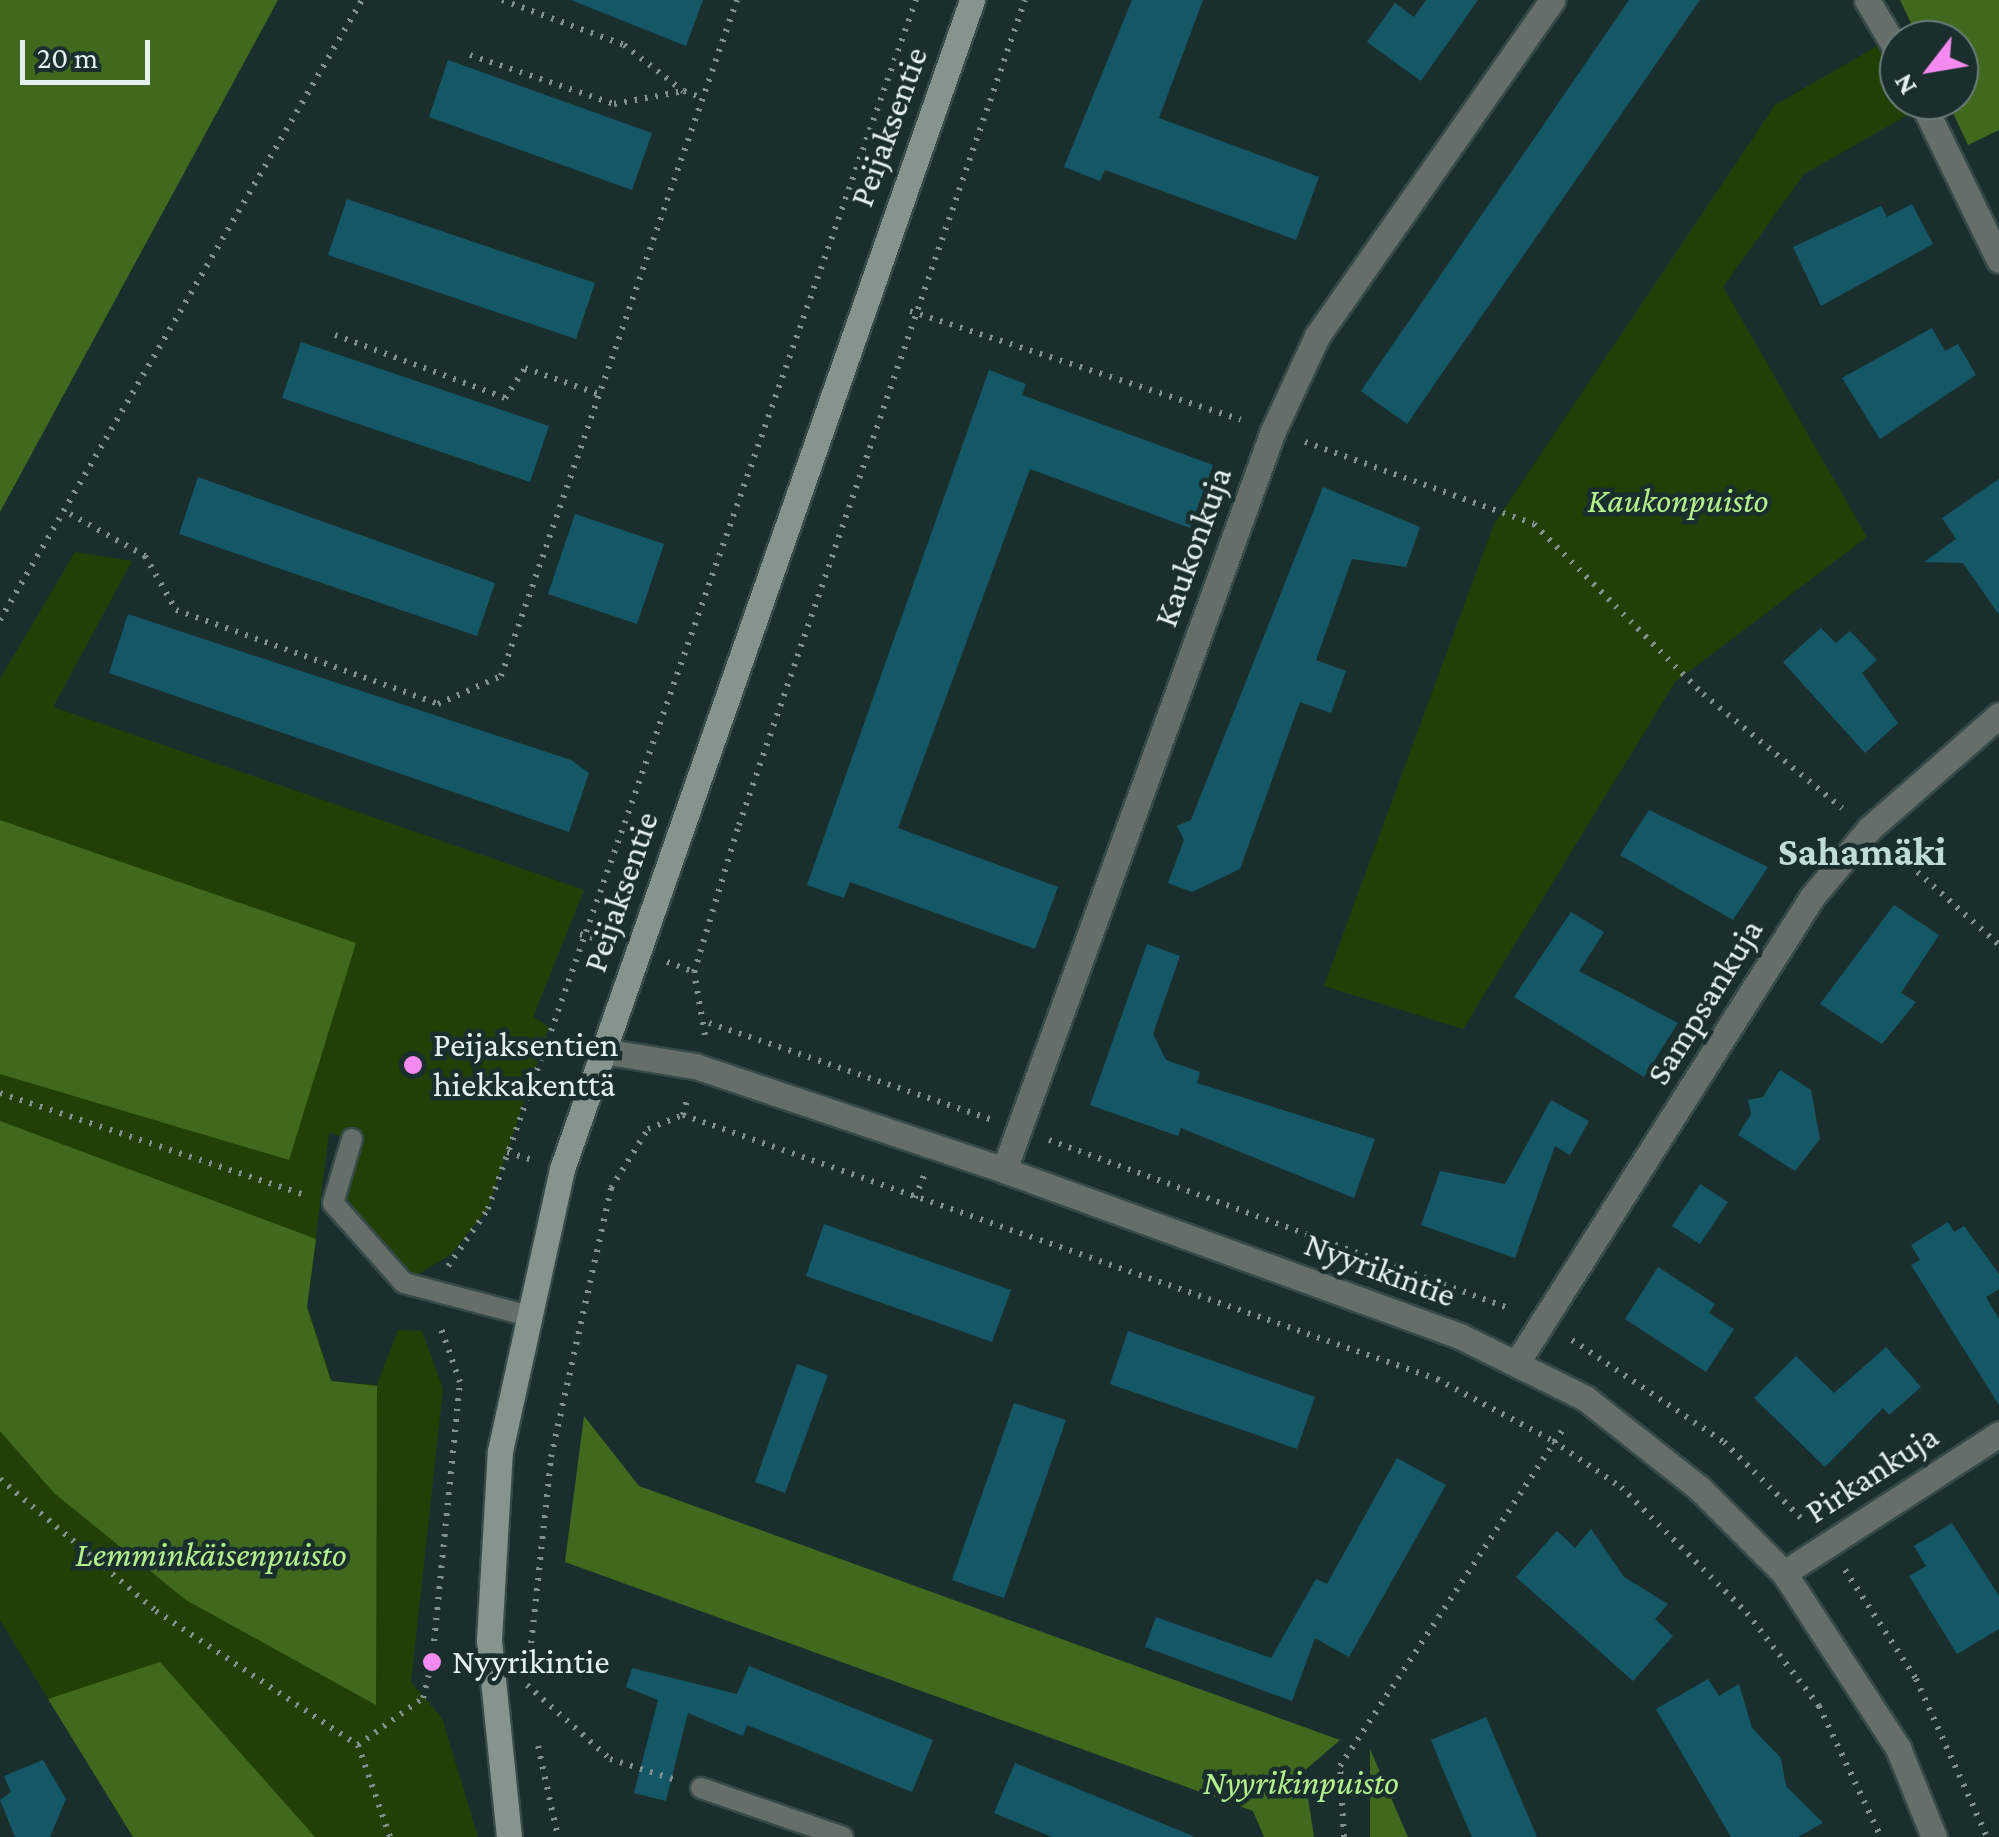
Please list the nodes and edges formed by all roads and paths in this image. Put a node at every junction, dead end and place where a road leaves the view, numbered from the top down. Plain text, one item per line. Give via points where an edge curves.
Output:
1 (362, 0) edge
2 (502, 0) edge
3 (738, 0) edge
4 (916, 0) edge
5 (972, 0) edge
6 (1024, 0) edge
7 (1552, 0) edge
8 (470, 55) dead end
9 (684, 92) junction
10 (702, 98) junction
11 (1932, 120) edge
12 (1999, 260) edge
13 (910, 311) junction
14 (336, 335) dead end
15 (598, 394) junction
16 (1273, 430) junction
17 (70, 514) junction
18 (0, 620) edge
19 (1999, 715) edge
20 (1869, 830) junction
21 (1999, 945) edge
22 (603, 1051) junction
23 (696, 1066) junction
24 (0, 1092) edge
25 (683, 1115) junction
26 (352, 1140) dead end
27 (1004, 1170) junction
28 (333, 1203) junction
29 (442, 1292) junction
30 (530, 1316) junction
31 (1612, 1362) dead end
32 (1516, 1364) junction
33 (1585, 1398) junction
34 (1999, 1434) edge
35 (1554, 1441) junction
36 (0, 1478) edge
37 (1784, 1573) junction
38 (526, 1684) junction
39 (530, 1701) dead end
40 (536, 1734) dead end
41 (358, 1746) junction
42 (701, 1788) joint
43 (390, 1837) edge
44 (509, 1837) edge
45 (558, 1837) edge
46 (843, 1837) edge
47 (1344, 1837) edge
48 (1881, 1837) edge
49 (1934, 1837) edge

1 - 17 path
2 - 9 path via 624,46
3 - 10 path
4 - 29 path via 488,1209 451,1254
5 - 22 street, Peijaksentie
6 - 13 path
7 - 16 street, Kaukonkuja via 1317,336
8 - 9 path via 614,104
9 - 10 path
10 - 15 path
11 - 12 street
13 - 16 path
13 - 23 path via 694,972 709,1023
14 - 15 path via 504,398 525,368
15 - 17 path via 501,676 438,704 176,610 145,556
16 - 20 path via 1534,524 1703,694
16 - 27 street, Kaukonkuja
17 - 18 path
19 - 20 street, Sampsankuja
20 - 21 path
20 - 32 street, Sampsankuja via 1812,896
22 - 23 street, Nyyrikintie
22 - 30 street, Peijaksentie via 562,1169
23 - 25 path
23 - 27 street, Nyyrikintie
24 - 28 path
25 - 35 path via 1437,1380
25 - 38 path via 648,1130 611,1188 552,1456
26 - 28 lane
27 - 32 street, Nyyrikintie
28 - 29 lane via 404,1284
29 - 30 lane
29 - 41 path via 438,1336 460,1382 432,1662 423,1698
30 - 44 street, Peijaksentie via 500,1450 489,1640
31 - 33 path
32 - 33 street, Nyyrikintie
33 - 35 path
33 - 37 street, Nyyrikintie via 1699,1488
34 - 37 street, Pirkankuja
35 - 47 path via 1340,1766
35 - 48 path via 1621,1487 1747,1613 1818,1706
36 - 41 path via 156,1611
37 - 49 street, Nyyrikintie via 1898,1748
38 - 39 path
38 - 42 path via 610,1760
40 - 45 path
41 - 43 path
42 - 46 lane

